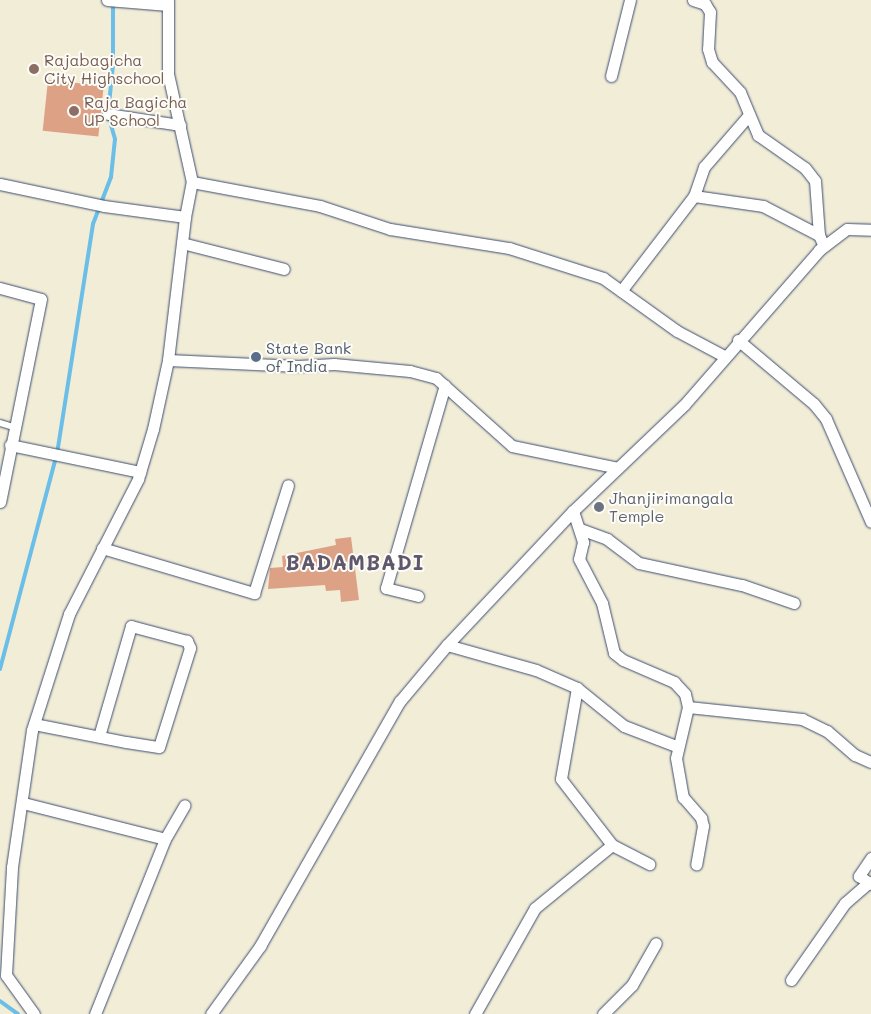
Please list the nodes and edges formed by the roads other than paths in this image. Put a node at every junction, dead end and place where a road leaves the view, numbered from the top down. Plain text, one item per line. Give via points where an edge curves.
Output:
1 (107, 0) edge
2 (630, 0) edge
3 (693, 0) edge
4 (168, 3) edge
5 (611, 76) dead end
6 (108, 114) dead end
7 (748, 116) junction
8 (180, 125) junction
9 (192, 182) junction
10 (0, 184) edge
11 (694, 196) junction
12 (185, 217) junction
13 (871, 230) edge
14 (819, 235) junction
15 (182, 243) junction
16 (824, 246) junction
17 (284, 269) dead end
18 (0, 288) edge
19 (621, 291) junction
20 (738, 340) junction
21 (724, 356) junction
22 (168, 360) junction
23 (445, 385) junction
24 (0, 423) edge
25 (14, 427) junction
26 (10, 444) junction
27 (618, 468) junction
28 (140, 472) junction
29 (288, 485) dead end
30 (0, 502) edge
31 (573, 511) junction
32 (871, 522) edge
33 (580, 529) junction
34 (102, 548) junction
35 (418, 596) dead end
36 (794, 603) dead end
37 (447, 645) junction
38 (577, 688) junction
39 (688, 707) junction
40 (34, 724) junction
41 (99, 736) junction
42 (676, 746) junction
43 (871, 762) edge
44 (22, 802) junction
45 (185, 805) dead end
46 (165, 839) junction
47 (612, 845) junction
48 (871, 858) edge
49 (649, 864) dead end
50 (696, 864) dead end
51 (870, 883) edge
52 (656, 943) dead end
53 (791, 980) dead end
54 (34, 1014) edge
55 (95, 1014) edge
56 (211, 1014) edge
57 (475, 1014) edge
58 (603, 1014) edge

1 - 4 street
2 - 5 street
3 - 7 street via 705,4 710,12 707,28 712,62 740,92
4 - 8 street via 168,74
6 - 8 street
7 - 11 street via 704,167
7 - 14 street via 758,135 806,168 815,181
8 - 9 street
9 - 12 street
9 - 19 street via 320,206 390,229 509,248 603,278
10 - 12 street via 104,206
11 - 14 street via 763,206
11 - 19 street
12 - 15 street
13 - 16 street via 847,229
14 - 16 street
15 - 17 street
15 - 22 street
16 - 20 street
18 - 25 street via 41,299
19 - 21 street via 677,330
20 - 21 street
20 - 32 street via 814,404 826,419
21 - 27 street via 684,405
22 - 23 street via 376,366 427,376
22 - 28 street
23 - 27 street via 512,446
23 - 35 street via 386,588
24 - 25 lane
25 - 26 street
26 - 28 street
26 - 30 street
27 - 31 street
28 - 34 street
29 - 34 street via 254,593
31 - 33 street
31 - 37 street
33 - 36 street via 607,539 639,563 742,585
33 - 39 street via 583,542 579,558 602,603 614,653 622,660 674,682 685,694
34 - 40 street via 68,614
37 - 38 street via 521,664
37 - 56 street via 400,701 260,946
38 - 42 street via 624,726
38 - 47 street via 560,780
39 - 42 street
39 - 43 street via 802,719 827,731 855,755
40 - 41 street
40 - 44 street
41 - 41 street via 131,626 187,641 190,648 159,747
42 - 50 street via 683,797 701,818 703,826
44 - 46 street
44 - 54 street via 12,867 6,975
45 - 46 street
46 - 55 street
47 - 49 street
47 - 57 street via 535,908
48 - 51 street via 859,876
51 - 53 street via 845,903
52 - 58 street via 632,985

